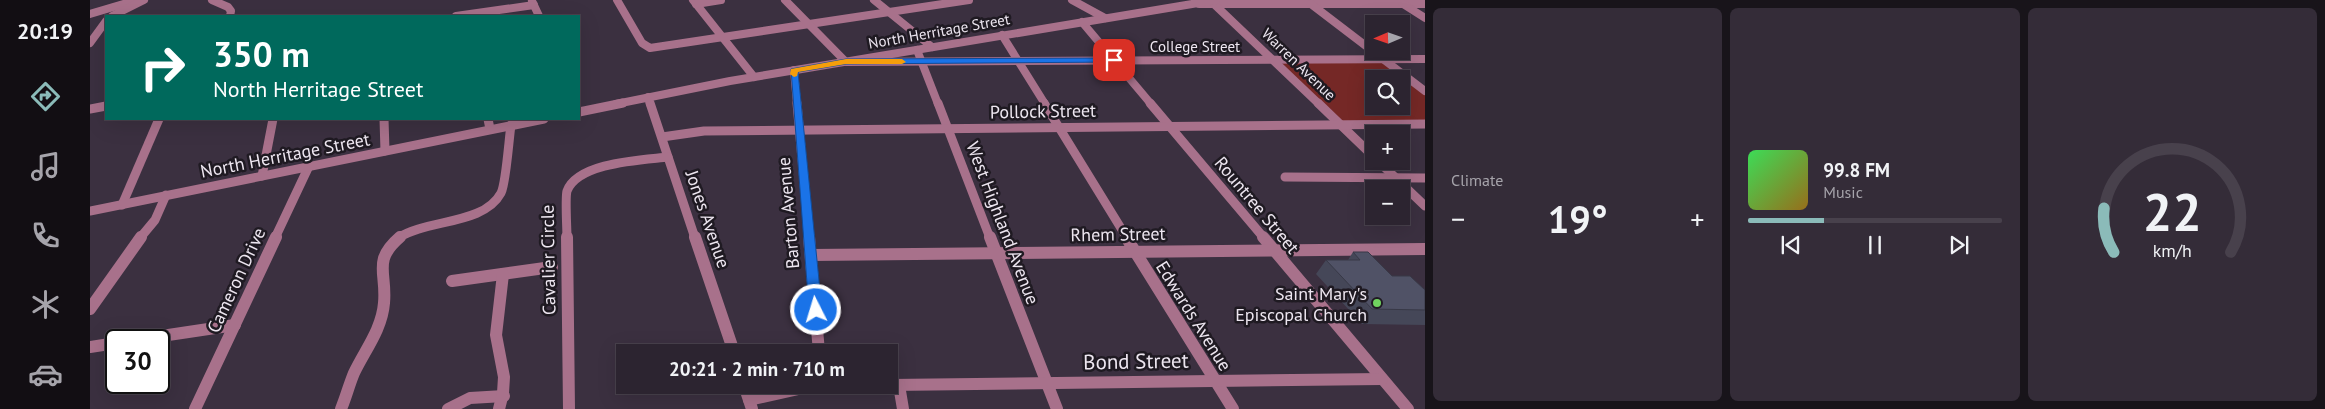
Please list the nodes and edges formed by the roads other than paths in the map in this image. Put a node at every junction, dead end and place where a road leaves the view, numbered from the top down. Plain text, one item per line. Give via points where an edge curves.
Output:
1 (137, 0) edge
2 (144, 0) edge
3 (212, 0) edge
4 (617, 0) edge
5 (721, 0) edge
6 (785, 0) edge
7 (874, 0) edge
8 (969, 0) edge
9 (1072, 0) edge
10 (694, 2) edge
11 (1216, 2) edge
12 (1310, 2) edge
13 (532, 3) edge
14 (1402, 4) junction
15 (1425, 4) edge
16 (102, 10) junction
17 (889, 12) junction
18 (117, 13) edge
19 (90, 15) edge
20 (230, 15) edge
21 (466, 15) edge
22 (538, 15) edge
23 (1105, 18) junction
24 (1425, 18) edge
25 (1082, 22) junction
26 (105, 23) edge
27 (809, 24) junction
28 (1002, 35) junction
29 (723, 37) junction
30 (90, 43) edge
31 (1365, 46) edge
32 (932, 47) junction
33 (916, 50) junction
34 (1410, 58) edge
35 (1425, 58) edge
36 (1272, 59) junction
37 (1365, 59) edge
38 (1114, 60) junction
39 (1383, 60) edge
40 (1017, 61) junction
41 (846, 62) junction
42 (921, 62) junction
43 (794, 70) junction
44 (754, 77) junction
45 (1425, 91) edge
46 (648, 98) junction
47 (105, 106) edge
48 (90, 109) edge
49 (580, 112) edge
50 (159, 120) edge
51 (274, 120) edge
52 (384, 120) edge
53 (488, 120) edge
54 (538, 120) edge
55 (1339, 124) junction
56 (1425, 124) edge
57 (511, 125) junction
58 (1169, 126) junction
59 (1059, 127) junction
60 (947, 128) junction
61 (490, 129) junction
62 (800, 130) junction
63 (662, 137) junction
64 (1365, 149) edge
65 (385, 151) junction
66 (668, 157) junction
67 (309, 166) junction
68 (1387, 170) edge
69 (262, 176) junction
70 (1285, 178) dead end
71 (1395, 178) junction
72 (1425, 178) edge
73 (166, 195) junction
74 (122, 205) junction
75 (1425, 206) edge
76 (90, 211) edge
77 (1425, 249) edge
78 (1274, 250) junction
79 (1135, 251) junction
80 (996, 253) junction
81 (811, 254) junction
82 (552, 267) dead end
83 (503, 274) junction
84 (452, 280) dead end
85 (90, 309) edge
86 (235, 325) junction
87 (170, 335) edge
88 (731, 344) edge
89 (818, 344) edge
90 (105, 345) edge
91 (90, 347) edge
92 (1382, 379) junction
93 (1214, 380) junction
94 (1047, 382) junction
95 (898, 385) edge
96 (785, 394) edge
97 (897, 394) edge
98 (502, 402) edge
99 (751, 404) edge
100 (195, 409) edge
101 (342, 409) edge
102 (448, 409) edge
103 (568, 409) edge
104 (904, 409) edge
105 (1057, 409) edge
106 (1232, 409) edge
107 (1408, 409) edge

1 - 16 street
2 - 18 street
3 - 20 street via 228,7
4 - 29 street via 647,47
5 - 10 street
6 - 27 street
7 - 17 street
8 - 17 street
9 - 23 street
10 - 29 street
11 - 12 street, North Herritage Street
11 - 23 street, North Herritage Street
11 - 36 street, Warren Avenue
12 - 14 street, North Herritage Street
12 - 31 street
13 - 21 street
13 - 22 street
14 - 15 street, North Herritage Street
14 - 24 street
16 - 18 street
16 - 19 street
17 - 27 street
17 - 32 street
18 - 19 street
23 - 25 street, North Herritage Street
25 - 28 street, North Herritage Street
25 - 38 street, Rountree Street
26 - 30 street
27 - 29 street
27 - 41 street
28 - 32 street, North Herritage Street
28 - 40 street, Edwards Avenue
29 - 44 street
32 - 33 street, North Herritage Street
33 - 41 street, North Herritage Street
33 - 42 street, West Highland Avenue
34 - 35 street, College Street
36 - 37 street, College Street
36 - 38 street, College Street
36 - 55 street, Warren Avenue
38 - 40 street, College Street
38 - 58 street, Rountree Street
39 - 45 street
40 - 42 street, College Street
40 - 59 street, Edwards Avenue
41 - 42 street, College Street
41 - 43 street, North Herritage Street
42 - 60 street, West Highland Avenue
43 - 44 street, North Herritage Street
43 - 62 street, Barton Avenue
44 - 46 street, North Herritage Street
46 - 49 street, North Herritage Street
46 - 63 street, Jones Avenue
47 - 48 street
50 - 74 street
51 - 69 street
52 - 65 street
53 - 61 street
54 - 57 street, North Herritage Street
55 - 56 street, Pollock Street
55 - 58 street, Pollock Street
55 - 64 street, Warren Avenue
57 - 61 street, North Herritage Street
57 - 101 street via 502,192 495,201 478,213 413,230 387,248 380,276 384,295 380,325 352,376
58 - 59 street, Pollock Street
58 - 78 street, Rountree Street
59 - 60 street, Pollock Street
59 - 79 street, Edwards Avenue
60 - 62 street, Pollock Street
60 - 80 street, West Highland Avenue
61 - 65 street, North Herritage Street
62 - 63 street, Pollock Street via 704,131
62 - 81 street, Barton Avenue
63 - 66 street, Jones Avenue
65 - 67 street, North Herritage Street
66 - 88 street, Jones Avenue
66 - 103 street, Cavalier Circle via 595,170 579,177 567,191
67 - 69 street, North Herritage Street
67 - 86 street, Cameron Drive
68 - 71 street
69 - 73 street, North Herritage Street
70 - 71 street
71 - 72 street
71 - 75 street
73 - 74 street, North Herritage Street
73 - 85 street via 155,220
74 - 76 street, North Herritage Street
77 - 78 street, Rhem Street
78 - 79 street, Rhem Street
78 - 92 street, Rountree Street
79 - 80 street, Rhem Street
79 - 93 street, Edwards Avenue
80 - 81 street, Rhem Street
80 - 94 street, West Highland Avenue
81 - 89 street, Barton Avenue
82 - 83 street
83 - 84 street
83 - 98 street via 496,345 503,367
86 - 87 street
86 - 100 street, Cameron Drive
90 - 91 street
92 - 93 street, Bond Street
92 - 107 street, Rountree Street
93 - 94 street, Bond Street
93 - 106 street, Edwards Avenue
94 - 95 street, Bond Street
94 - 105 street, West Highland Avenue
96 - 99 street, Bond Street
97 - 104 street
98 - 102 street via 470,398

